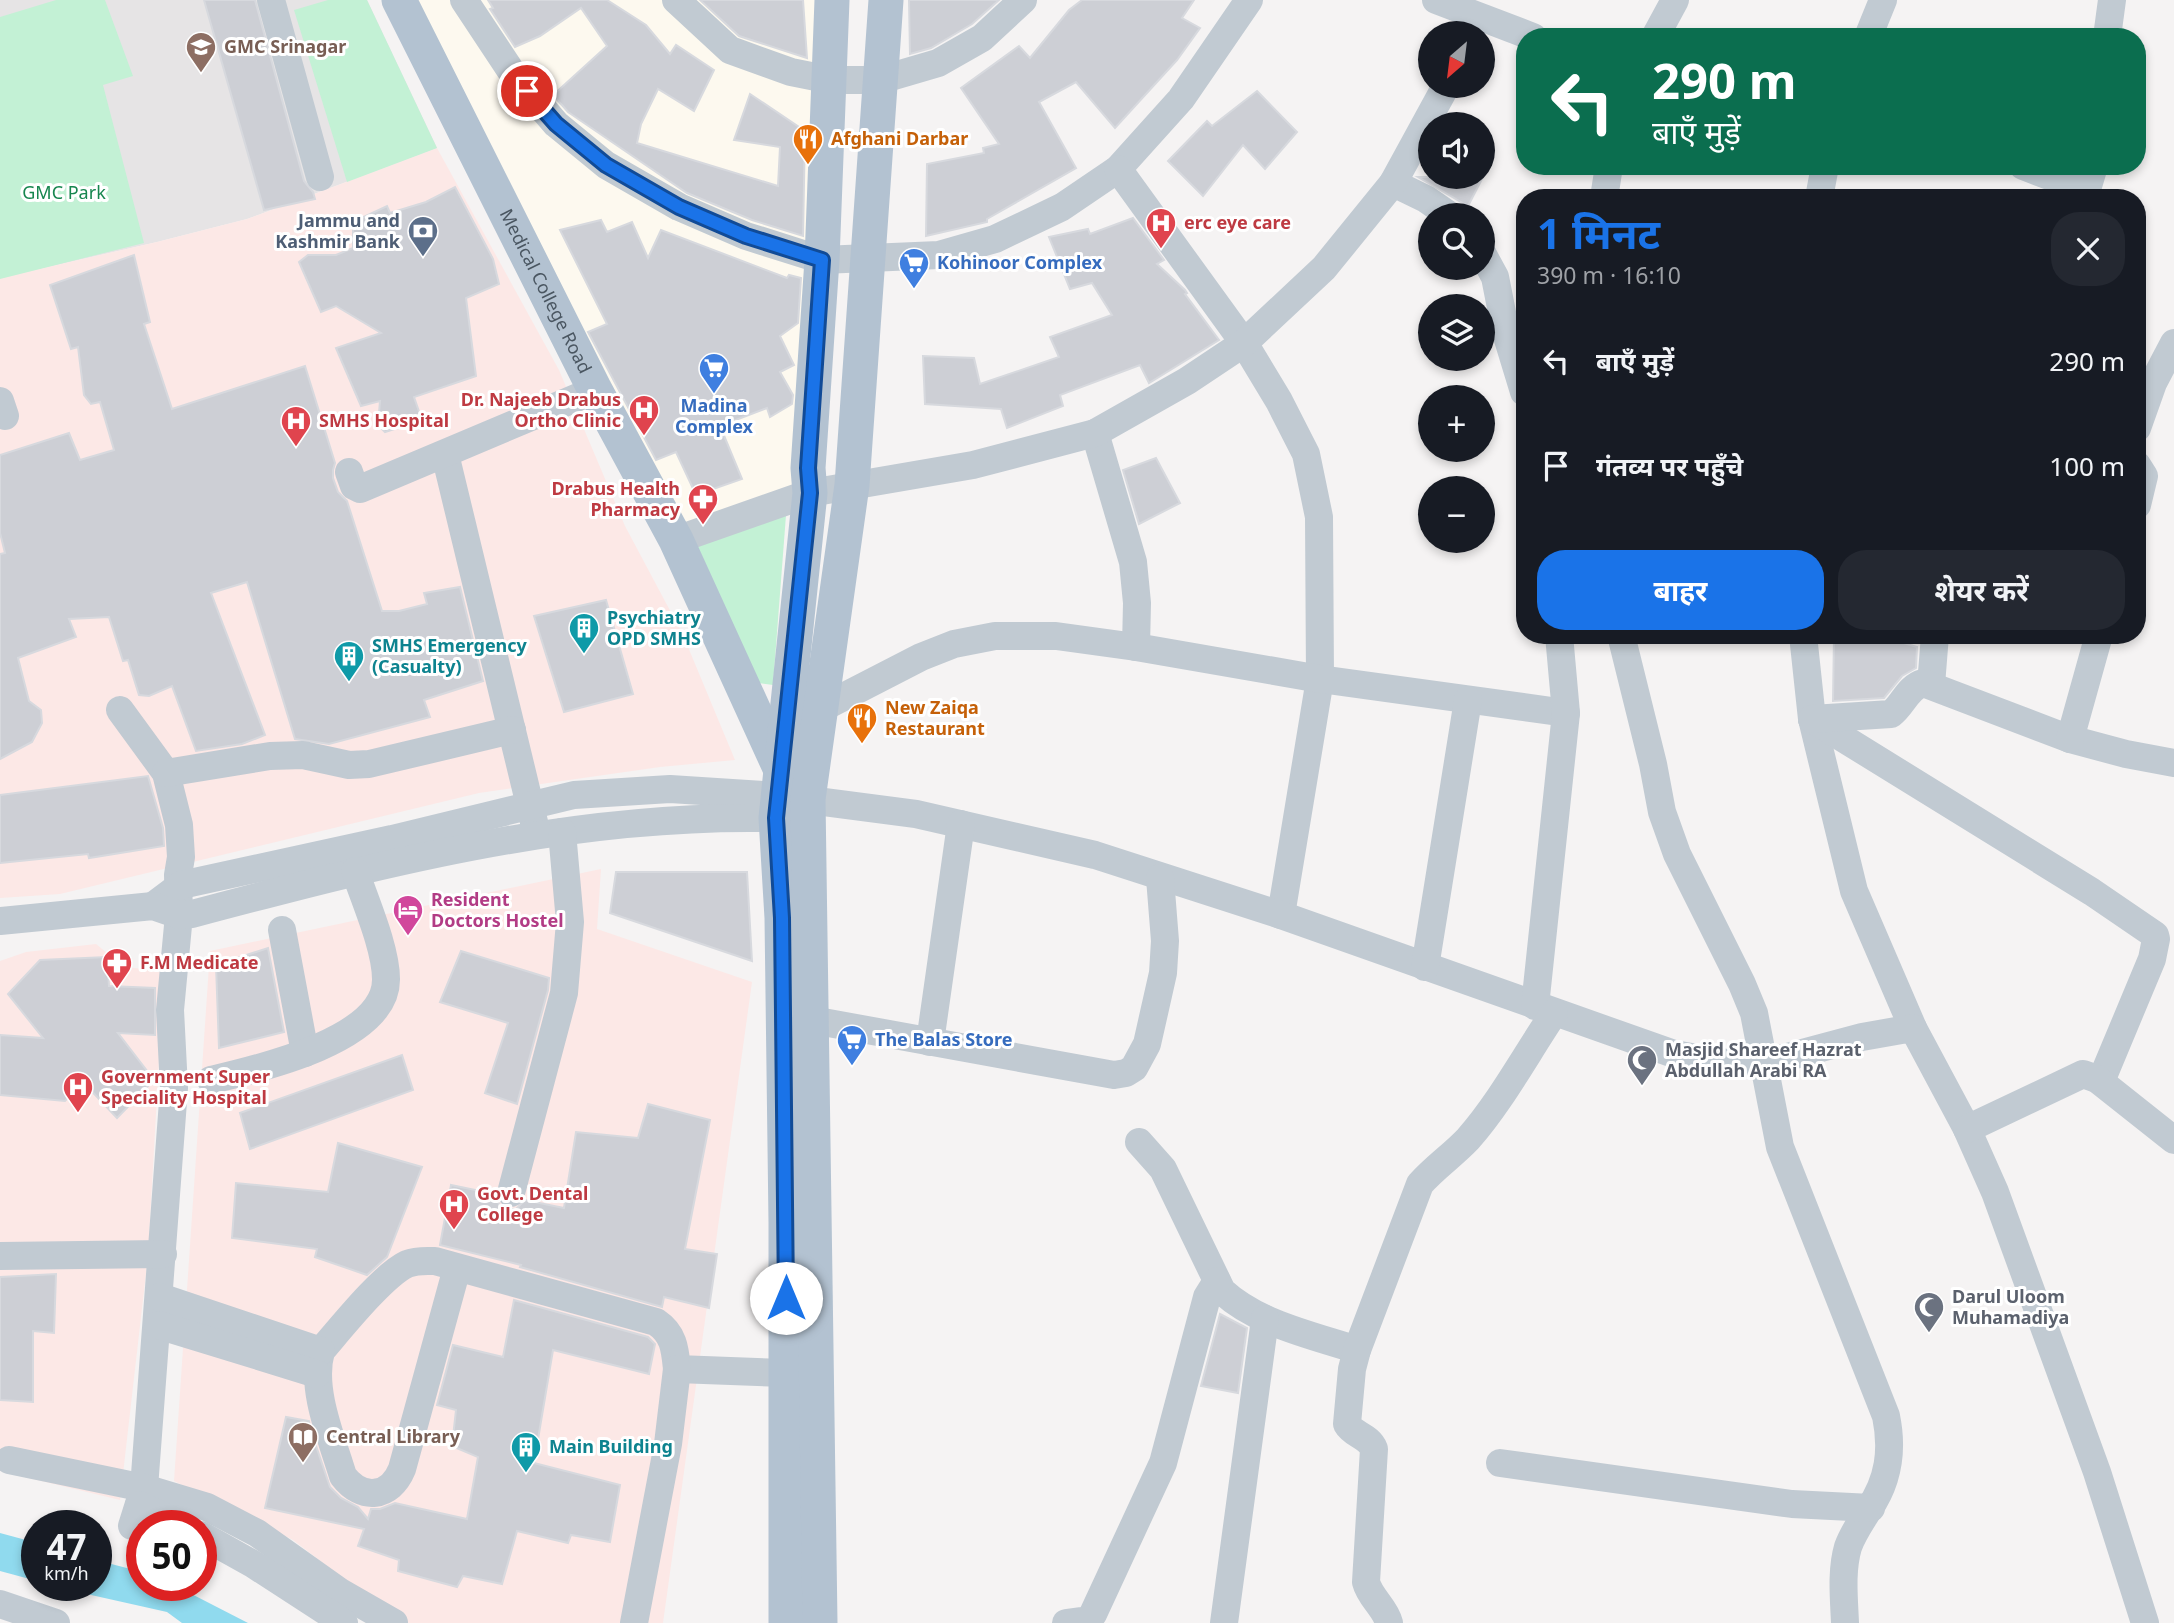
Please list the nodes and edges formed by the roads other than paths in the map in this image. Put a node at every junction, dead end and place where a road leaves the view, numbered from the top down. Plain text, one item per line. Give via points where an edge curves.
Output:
1 (271, 0) edge
2 (399, 0) edge
3 (464, 0) edge
4 (676, 0) edge
5 (832, 0) edge
6 (886, 0) edge
7 (1023, 0) edge
8 (1248, 0) edge
9 (1436, 0) edge
10 (1675, 0) edge
11 (1883, 0) edge
12 (2112, 0) edge
13 (1476, 16) edge
14 (1660, 28) edge
15 (1872, 28) edge
16 (2108, 28) edge
17 (1516, 31) edge
18 (831, 80) junction
19 (880, 80) junction
20 (1441, 98) edge
21 (1118, 169) junction
22 (2046, 175) edge
23 (320, 177) dead end
24 (1393, 183) junction
25 (2094, 185) edge
26 (1432, 203) edge
27 (869, 259) junction
28 (822, 260) junction
29 (1495, 277) edge
30 (2174, 342) edge
31 (1244, 343) junction
32 (1516, 366) edge
33 (595, 390) junction
34 (2146, 403) edge
35 (1095, 433) junction
36 (445, 454) junction
37 (349, 471) dead end
38 (852, 485) junction
39 (810, 493) junction
40 (676, 540) junction
41 (1560, 644) edge
42 (1623, 644) edge
43 (1804, 644) edge
44 (1934, 644) edge
45 (2096, 644) edge
46 (1136, 647) junction
47 (1320, 679) junction
48 (1931, 685) junction
49 (1468, 700) junction
50 (820, 709) junction
51 (120, 710) dead end
52 (1566, 713) junction
53 (1812, 719) junction
54 (512, 730) junction
55 (2070, 739) junction
56 (2174, 763) edge
57 (166, 773) junction
58 (791, 801) junction
59 (531, 805) junction
60 (961, 824) junction
61 (549, 834) junction
62 (355, 871) junction
63 (1160, 878) junction
64 (178, 886) junction
65 (166, 911) junction
66 (1281, 915) junction
67 (0, 921) edge
68 (282, 930) dead end
69 (1425, 967) junction
70 (1544, 1009) junction
71 (812, 1020) junction
72 (1913, 1028) junction
73 (930, 1042) junction
74 (306, 1053) junction
75 (1776, 1060) junction
76 (2097, 1079) junction
77 (211, 1080) dead end
78 (1967, 1129) junction
79 (2174, 1140) edge
80 (1139, 1142) dead end
81 (511, 1193) dead end
82 (163, 1254) junction
83 (0, 1256) edge
84 (457, 1268) junction
85 (1217, 1281) junction
86 (159, 1311) junction
87 (1265, 1319) junction
88 (1357, 1350) junction
89 (319, 1362) junction
90 (677, 1369) junction
91 (786, 1373) junction
92 (9, 1460) dead end
93 (1500, 1463) dead end
94 (138, 1506) junction
95 (1871, 1508) junction
96 (147, 1510) edge
97 (217, 1544) edge
98 (0, 1604) edge
99 (56, 1623) edge
100 (344, 1623) edge
101 (394, 1623) edge
102 (634, 1623) edge
103 (786, 1623) edge
104 (820, 1623) edge
105 (1066, 1623) edge
106 (1224, 1623) edge
107 (1390, 1623) edge
108 (1845, 1623) edge
109 (2145, 1623) edge

1 - 23 street
2 - 33 main road, Medical College Road
3 - 28 street via 513,74 556,124 606,165 679,207 746,236
4 - 18 street via 730,50 791,72
5 - 18 main road
6 - 19 main road
7 - 19 street via 982,38 938,63
8 - 21 street via 1181,99
9 - 13 street
10 - 14 street
11 - 15 street
12 - 16 street
13 - 17 street
18 - 19 street
18 - 28 main road
19 - 27 main road
20 - 24 street
21 - 27 street via 1062,207 995,239 939,255
21 - 31 street
22 - 25 street via 2081,188
24 - 26 street
24 - 31 street via 1324,268
27 - 28 street
27 - 38 main road
28 - 39 main road
29 - 32 street
30 - 34 street
31 - 35 street
31 - 47 street via 1306,454 1319,517
33 - 36 street
33 - 40 main road, Medical College Road
35 - 38 street via 973,465
35 - 46 street via 1133,562
36 - 37 street via 360,489 354,486
36 - 54 street
38 - 39 street
38 - 50 main road
39 - 40 street
39 - 58 main road
40 - 58 main road, Medical College Road
41 - 52 street
42 - 75 street via 1662,812 1677,854
43 - 53 street
44 - 48 street
45 - 55 street
46 - 47 street
46 - 50 street via 1056,636 995,636 921,657
47 - 49 street
47 - 66 street
48 - 53 street via 1916,685 1891,715
48 - 55 street
49 - 52 street
49 - 69 street
50 - 58 main road
51 - 57 street
52 - 70 street
53 - 72 street via 1854,891
53 - 76 street via 2081,884 2155,935 2152,959 2138,994 2104,1074
54 - 57 street via 369,764 349,765 303,755 270,756
54 - 59 street
55 - 56 street
57 - 64 street via 179,825
58 - 59 street via 670,789 574,795
58 - 60 street via 916,814
58 - 61 street via 712,818
58 - 71 main road
58 - 91 main road via 782,946
59 - 61 street
59 - 64 street
60 - 63 street via 1095,855
60 - 73 street
61 - 62 street
61 - 81 street via 570,922 564,993
62 - 65 street via 192,914
62 - 74 street via 385,962 384,998 372,1015 351,1030
63 - 66 street
63 - 73 street via 1163,973 1147,1044 1134,1068 1114,1075
64 - 65 street
65 - 67 street
65 - 82 street via 174,1088
66 - 69 street
68 - 74 street
69 - 70 street
70 - 75 street via 1674,1055 1733,1064
70 - 88 street via 1481,1123 1420,1184
71 - 73 street
71 - 104 main road
72 - 75 street
72 - 78 street
74 - 77 street
75 - 95 street via 1780,1147 1886,1416 1889,1460
76 - 78 street via 2089,1074 2075,1076
76 - 79 street
78 - 109 street via 1995,1192 2092,1460
80 - 85 street via 1163,1169
82 - 83 street
82 - 86 street
84 - 89 street via 435,1261 405,1265 390,1276
84 - 89 street via 402,1469 396,1483 384,1491 358,1490 342,1476 317,1381
84 - 90 street via 656,1322 671,1337
85 - 87 street via 1234,1302
85 - 105 street via 1207,1297 1163,1463 1093,1614 1088,1620
86 - 89 street
86 - 94 street
87 - 88 street
87 - 106 street
88 - 107 street via 1346,1418 1349,1428 1374,1449 1366,1582
90 - 91 street
90 - 102 street via 668,1444
91 - 103 main road
92 - 94 street
93 - 95 street via 1792,1504
94 - 96 street
94 - 101 street via 207,1507 257,1533 340,1592
95 - 108 street via 1848,1548
97 - 100 street
98 - 99 street

